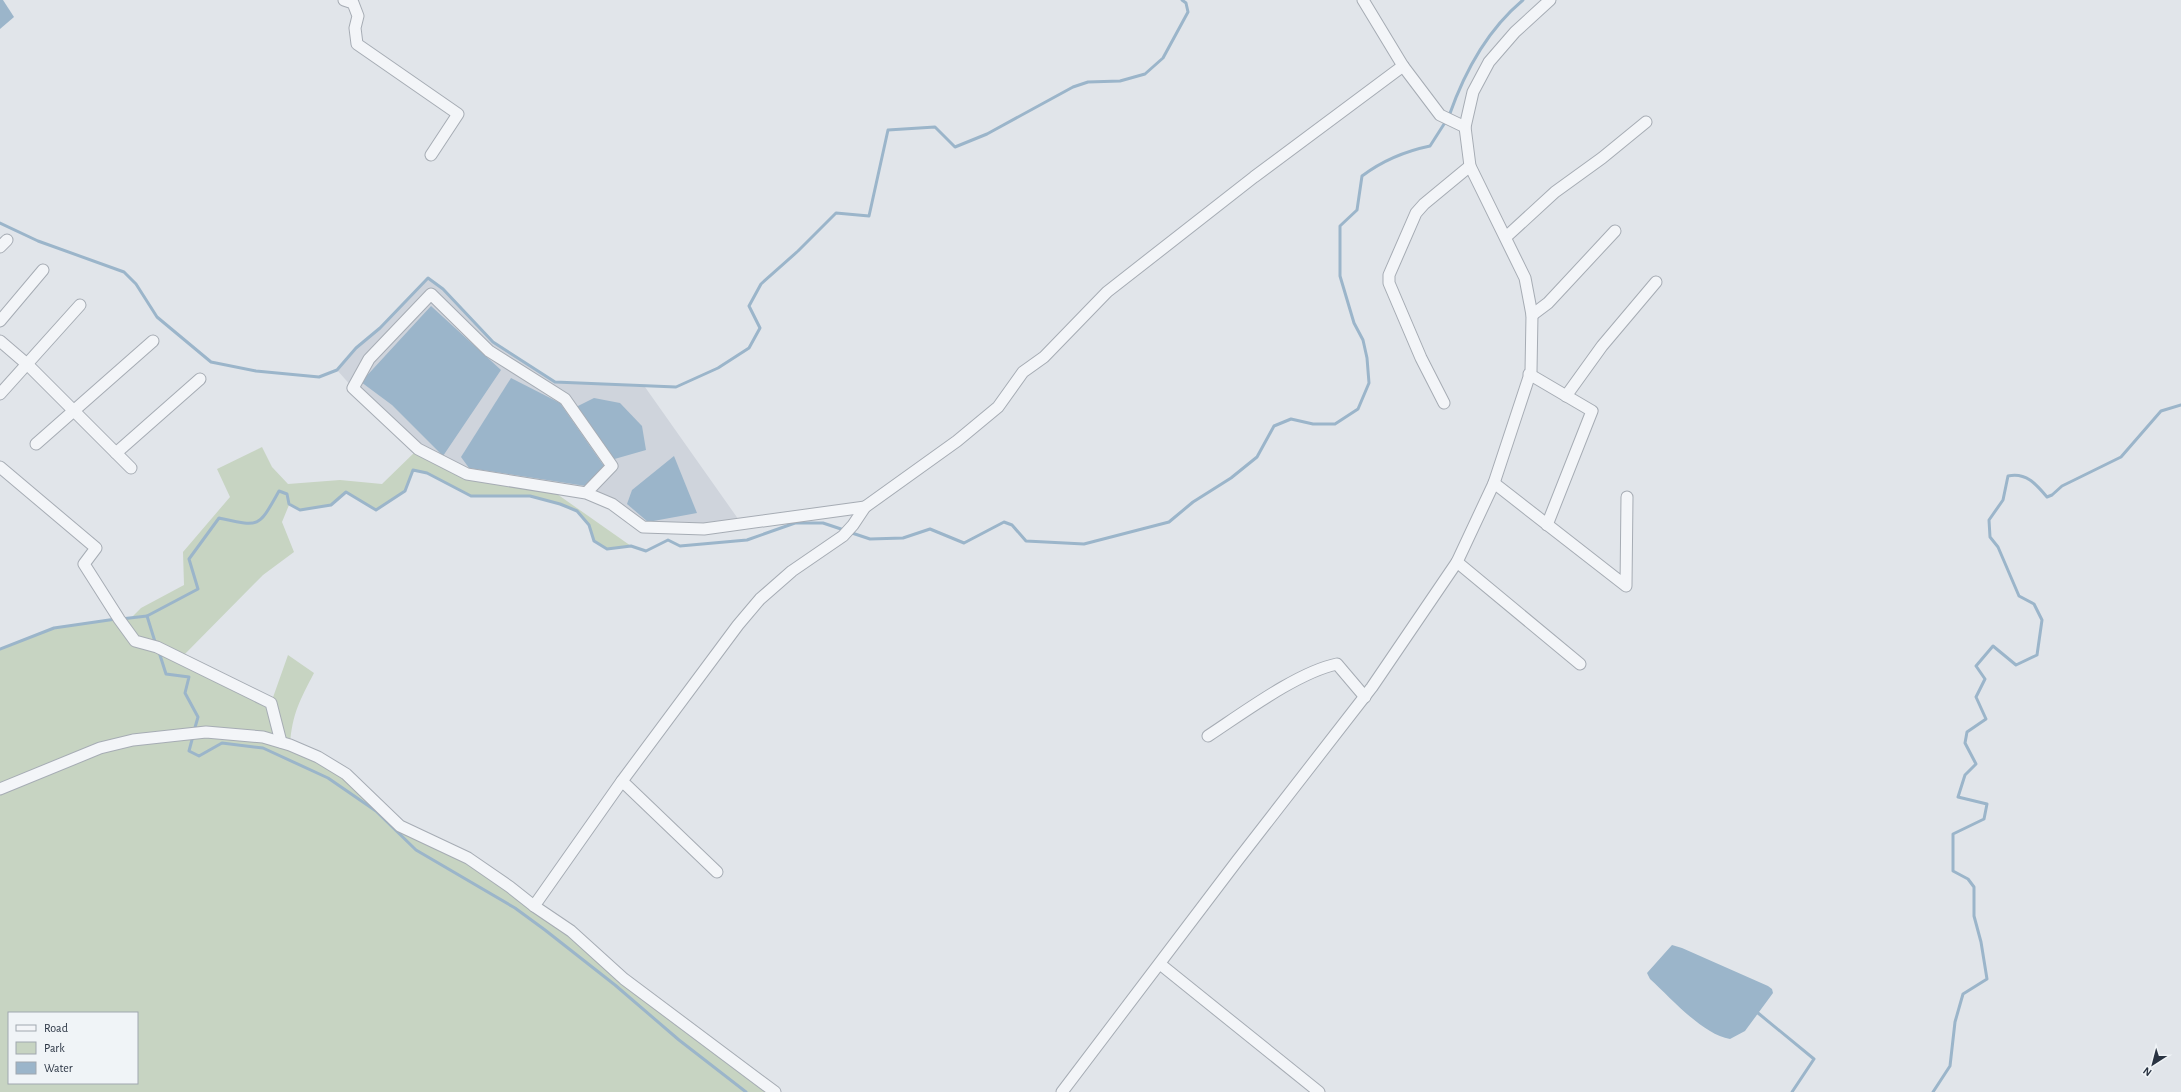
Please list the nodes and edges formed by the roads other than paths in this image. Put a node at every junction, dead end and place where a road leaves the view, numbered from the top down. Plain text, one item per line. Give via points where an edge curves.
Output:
1 (344, 0) edge
2 (1363, 0) edge
3 (1550, 0) edge
4 (1403, 66) junction
5 (1646, 122) dead end
6 (1460, 124) junction
7 (431, 155) dead end
8 (1470, 166) junction
9 (1615, 231) dead end
10 (1506, 237) junction
11 (43, 270) dead end
12 (1656, 282) dead end
13 (80, 305) dead end
14 (1532, 315) junction
15 (0, 321) edge
16 (0, 341) edge
17 (153, 341) dead end
18 (28, 365) junction
19 (1529, 374) junction
20 (200, 379) dead end
21 (0, 394) edge
22 (1566, 396) junction
23 (1444, 403) dead end
24 (74, 411) junction
25 (36, 444) dead end
26 (116, 453) junction
27 (0, 467) edge
28 (131, 468) dead end
29 (1494, 483) junction
30 (586, 493) junction
31 (1627, 497) dead end
32 (865, 507) junction
33 (1547, 525) junction
34 (1457, 562) junction
35 (1580, 664) dead end
36 (1365, 696) junction
37 (1208, 736) dead end
38 (281, 742) junction
39 (622, 781) junction
40 (0, 789) edge
41 (718, 872) dead end
42 (534, 906) junction
43 (1160, 964) junction
44 (775, 1092) edge
45 (1062, 1092) edge
46 (1319, 1092) edge

1 - 7 street via 353,3 358,16 355,28 357,44 458,114
2 - 4 street
3 - 6 street via 1515,32 1489,62
4 - 6 street via 1440,115
4 - 32 street via 1254,177 1107,292 1044,357 1023,372 998,407 958,440
5 - 10 street via 1555,192
6 - 8 street
8 - 10 street
8 - 23 street via 1416,213 1389,275 1388,283
9 - 14 street via 1548,303
10 - 14 street via 1525,278
11 - 15 street
12 - 22 street via 1602,346
13 - 18 street
14 - 19 street
16 - 18 street
17 - 24 street
18 - 21 street
18 - 24 street
19 - 22 street
19 - 29 street
20 - 26 street
22 - 33 street via 1592,411
24 - 25 street
24 - 26 street
26 - 28 street
27 - 38 street via 96,548 84,564 135,641 157,647 271,703
29 - 33 street
29 - 34 street
30 - 30 street via 467,474 418,450 352,388 370,359 431,294 489,351 565,399 612,466
30 - 32 street via 612,504 643,527 704,529
31 - 33 street via 1626,586
32 - 39 street via 843,536 792,571 760,599
34 - 35 street
34 - 36 street
36 - 37 street via 1337,664 1321,668
36 - 43 street
38 - 40 street via 263,737 206,732 185,733 100,748
38 - 42 street via 318,757 346,774 400,826 468,858
39 - 41 street
39 - 42 street
42 - 44 street via 571,931 624,979
43 - 45 street
43 - 46 street

